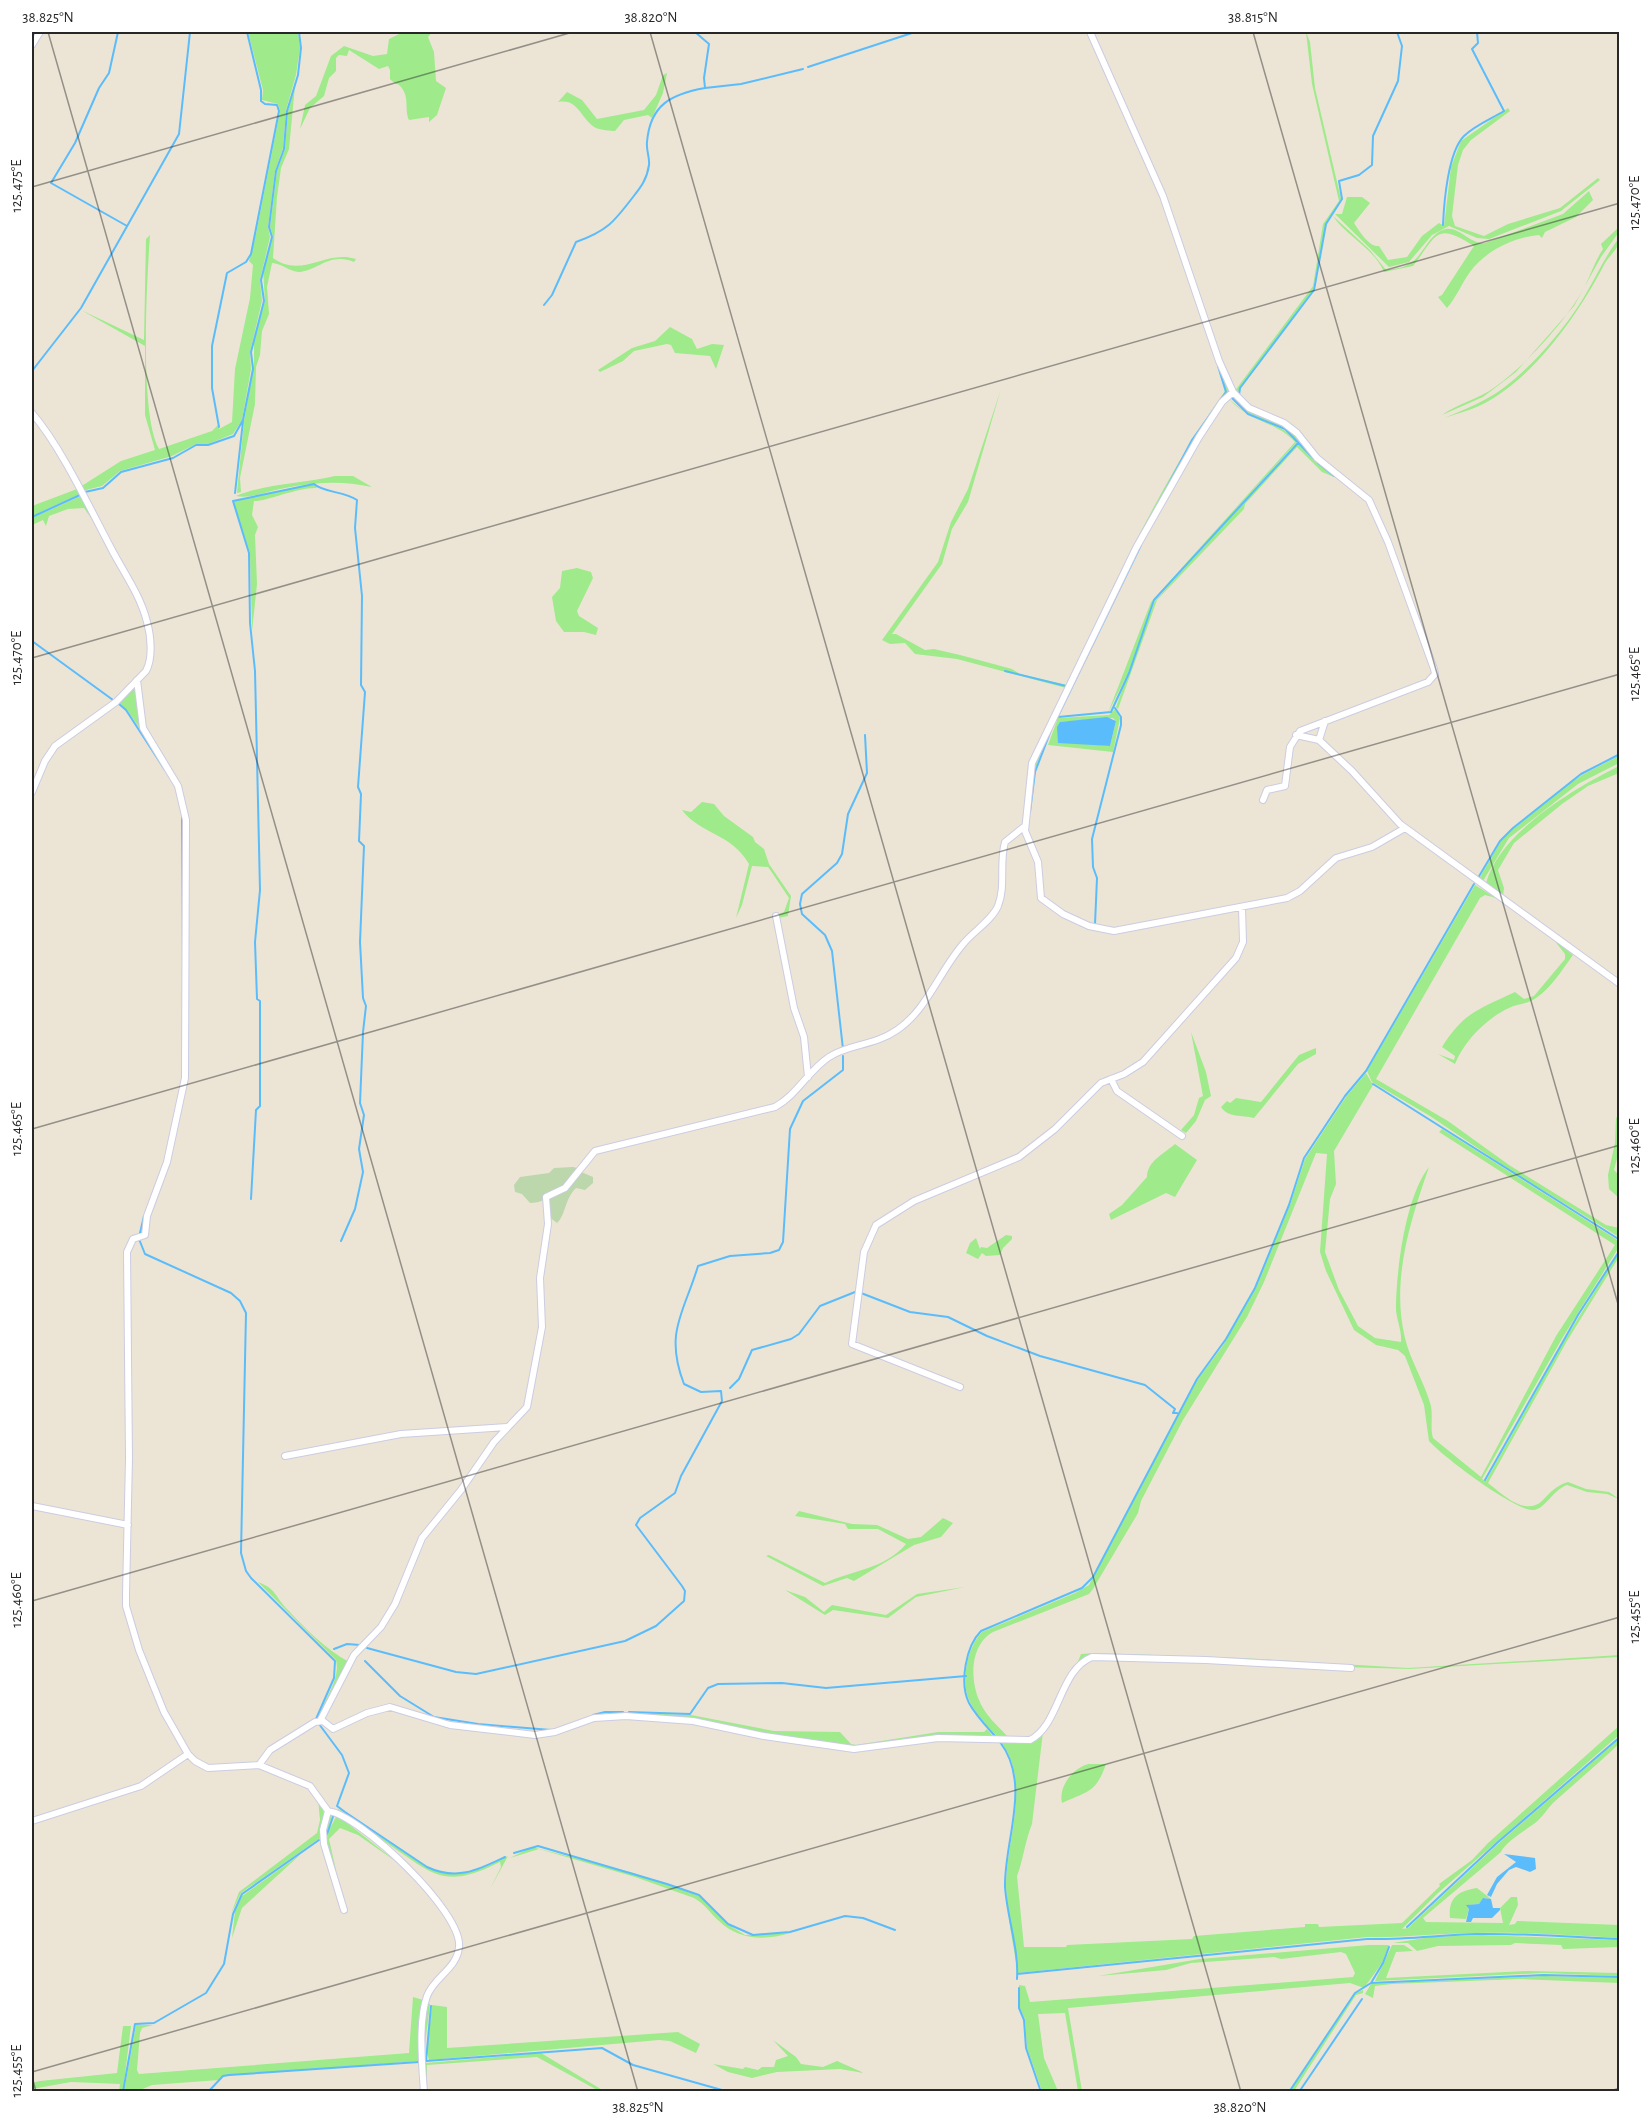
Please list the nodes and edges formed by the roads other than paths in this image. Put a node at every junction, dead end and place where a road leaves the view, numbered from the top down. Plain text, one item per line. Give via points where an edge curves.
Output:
1 (40, 32) edge
2 (1090, 32) edge
3 (32, 45) edge
4 (1233, 392) junction
5 (32, 413) edge
6 (137, 680) junction
7 (1325, 721) junction
8 (1295, 735) junction
9 (1319, 740) junction
10 (32, 792) edge
11 (1263, 800) dead end
12 (1025, 826) junction
13 (1405, 828) junction
14 (1242, 907) junction
15 (776, 916) dead end
16 (1620, 984) edge
17 (808, 1077) junction
18 (1111, 1079) junction
19 (1182, 1136) dead end
20 (960, 1387) dead end
21 (507, 1427) junction
22 (285, 1456) dead end
23 (32, 1506) edge
24 (128, 1525) junction
25 (1351, 1668) dead end
26 (320, 1721) junction
27 (188, 1754) junction
28 (259, 1765) junction
29 (328, 1811) junction
30 (32, 1821) edge
31 (344, 1910) dead end
32 (424, 2091) edge

1 - 3 street
2 - 4 street via 1163,196
4 - 7 street via 1249,408 1297,433 1317,458 1369,500 1434,669 1435,674 1428,682
4 - 12 street via 1199,436 1136,548 1032,763
5 - 6 street via 99,524 145,613 150,633 149,665
6 - 10 street via 116,702 55,746
6 - 24 street via 143,728 175,778 185,812 187,1002 185,1078 167,1162 147,1216 146,1235 133,1239 127,1252
7 - 8 street
7 - 9 street
8 - 9 street
8 - 11 street via 1285,786 1267,790
9 - 13 street
12 - 14 street via 1038,862 1042,901 1089,926 1122,930
12 - 17 street via 1005,842 995,912 953,956 915,1012 884,1038 833,1055
13 - 14 street via 1372,848 1336,858 1293,895
13 - 16 street
14 - 18 street via 1243,942 1228,969 1143,1062
15 - 17 street via 794,1008 804,1036
17 - 21 street via 775,1107 595,1151 565,1188 546,1197 548,1224 540,1278 541,1335 530,1398 523,1412
18 - 19 street via 1117,1091
18 - 20 street via 1088,1094 1055,1129 1019,1157 900,1208 876,1225 869,1237 852,1344
21 - 22 street via 401,1434
21 - 26 street via 422,1538 395,1604 372,1638 354,1655
23 - 24 street
24 - 27 street via 126,1595 130,1619 165,1712
25 - 26 street via 1092,1657 1078,1665 1038,1736 1016,1742 938,1738 854,1749 764,1736 693,1720 626,1716 594,1718 535,1735 450,1725 390,1707 333,1729
26 - 28 street via 270,1750
27 - 28 street via 208,1768
27 - 30 street via 141,1786
28 - 29 street via 310,1786
29 - 31 street via 324,1844
29 - 32 street via 342,1816 402,1863 442,1905 459,1937 453,1964 427,1995

